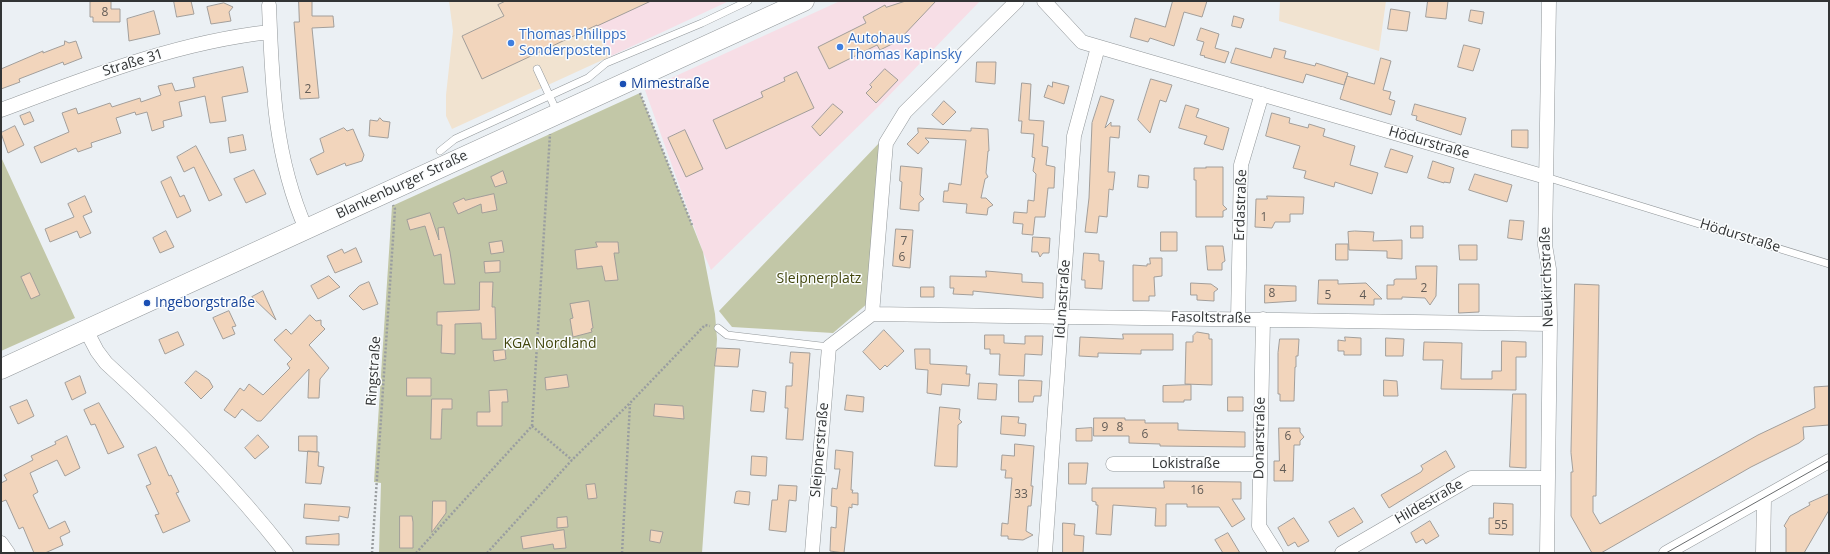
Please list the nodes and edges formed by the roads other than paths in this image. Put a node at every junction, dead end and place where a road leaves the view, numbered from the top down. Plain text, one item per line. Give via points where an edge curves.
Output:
1 (748, 1) edge
2 (804, 1) edge
3 (1017, 1) edge
4 (1044, 1) edge
5 (1549, 1) edge
6 (269, 5) dead end
7 (270, 32) junction
8 (1098, 47) junction
9 (537, 69) dead end
10 (1262, 94) junction
11 (550, 96) junction
12 (1, 110) edge
13 (552, 117) junction
14 (440, 150) dead end
15 (1546, 177) junction
16 (306, 229) junction
17 (1829, 264) edge
18 (872, 314) junction
19 (1062, 316) junction
20 (1238, 319) junction
21 (1263, 319) junction
22 (1550, 324) junction
23 (718, 328) road end
24 (86, 330) junction
25 (828, 347) junction
26 (1, 369) edge
27 (1829, 461) edge
28 (1113, 464) dead end
29 (1259, 464) junction
30 (1548, 478) junction
31 (1764, 499) junction
32 (1, 542) edge
33 (279, 550) edge
34 (8, 553) edge
35 (812, 553) edge
36 (1044, 553) edge
37 (1276, 553) edge
38 (1342, 553) edge
39 (1546, 553) edge
40 (1666, 553) edge
41 (1763, 553) edge

1 - 11 lane via 606,63 588,78
2 - 13 main road, Blankenburger Straße
3 - 18 street via 905,112 886,143
4 - 8 street, Hödurstraße via 1082,42
5 - 15 street, Neukirchstraße
6 - 7 street
7 - 12 street, Straße 31 via 129,63
7 - 16 street via 276,126 291,190
8 - 10 street, Hödurstraße
8 - 19 street, Idunastraße via 1074,136
9 - 11 lane
10 - 15 street, Hödurstraße
10 - 20 street, Erdastraße via 1241,165
11 - 13 lane
11 - 14 lane via 455,140
13 - 16 main road, Blankenburger Straße
15 - 17 lane, Hödurstraße
15 - 22 street, Neukirchstraße via 1545,245 1549,269
16 - 24 main road, Blankenburger Straße
18 - 19 street, Fasoltstraße
18 - 25 street
19 - 20 street, Fasoltstraße
19 - 36 street, Idunastraße
20 - 21 street, Fasoltstraße
21 - 22 street, Fasoltstraße
21 - 29 street, Donarstraße
22 - 30 street, Neukirchstraße
23 - 25 lane via 727,335
24 - 26 main road, Blankenburger Straße
24 - 33 street via 106,363 179,431 236,493
25 - 35 street, Sleipnerstraße
27 - 31 street
28 - 29 street, Lokistraße
29 - 37 street, Donarstraße via 1259,526
30 - 38 street, Hildestraße via 1471,478
30 - 39 street, Neukirchstraße
31 - 40 street
31 - 41 street
32 - 34 street

